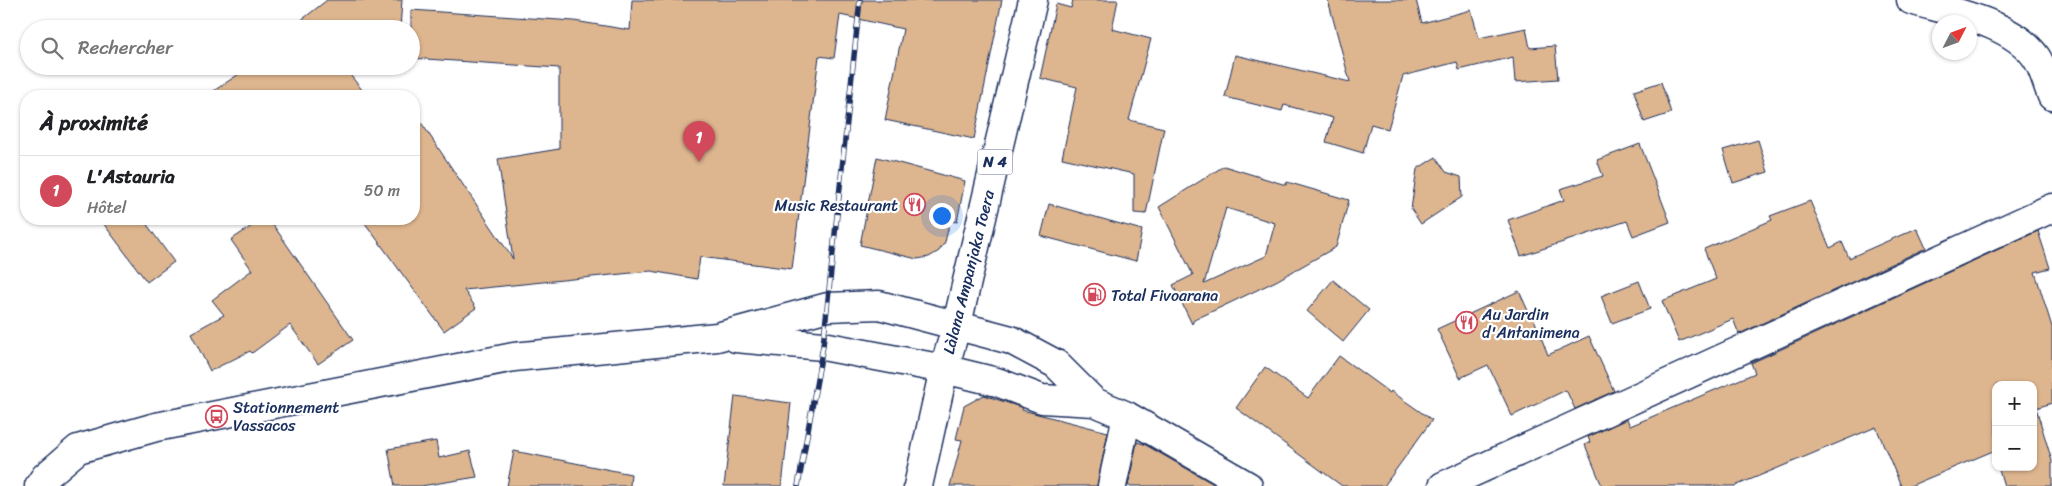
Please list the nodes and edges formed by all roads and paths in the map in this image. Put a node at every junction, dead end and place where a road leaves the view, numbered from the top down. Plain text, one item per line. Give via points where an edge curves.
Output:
1 (1033, 0) edge
2 (1911, 0) edge
3 (2052, 96) edge
4 (2052, 208) edge
5 (957, 324) junction
6 (717, 337) junction
7 (944, 369) junction
8 (1094, 402) junction
9 (1127, 416) junction
10 (39, 486) edge
11 (918, 486) edge
12 (1112, 486) edge
13 (1248, 486) edge
14 (1443, 486) edge

1 - 5 street, Làlana Ampanjaka Toera / N 4
2 - 3 street via 2004,29 2022,41 2037,58
4 - 14 street
5 - 6 street via 880,305 828,307
5 - 7 street, Làlana Ampanjaka Toera / N 4
5 - 8 street via 1011,340 1056,364
6 - 7 street via 823,346
6 - 10 street via 514,357 156,427 78,449
7 - 8 street via 996,382 1042,399
7 - 11 street, Làlana Ampanjaka Toera / N 4
8 - 9 street
9 - 12 street
9 - 13 street

